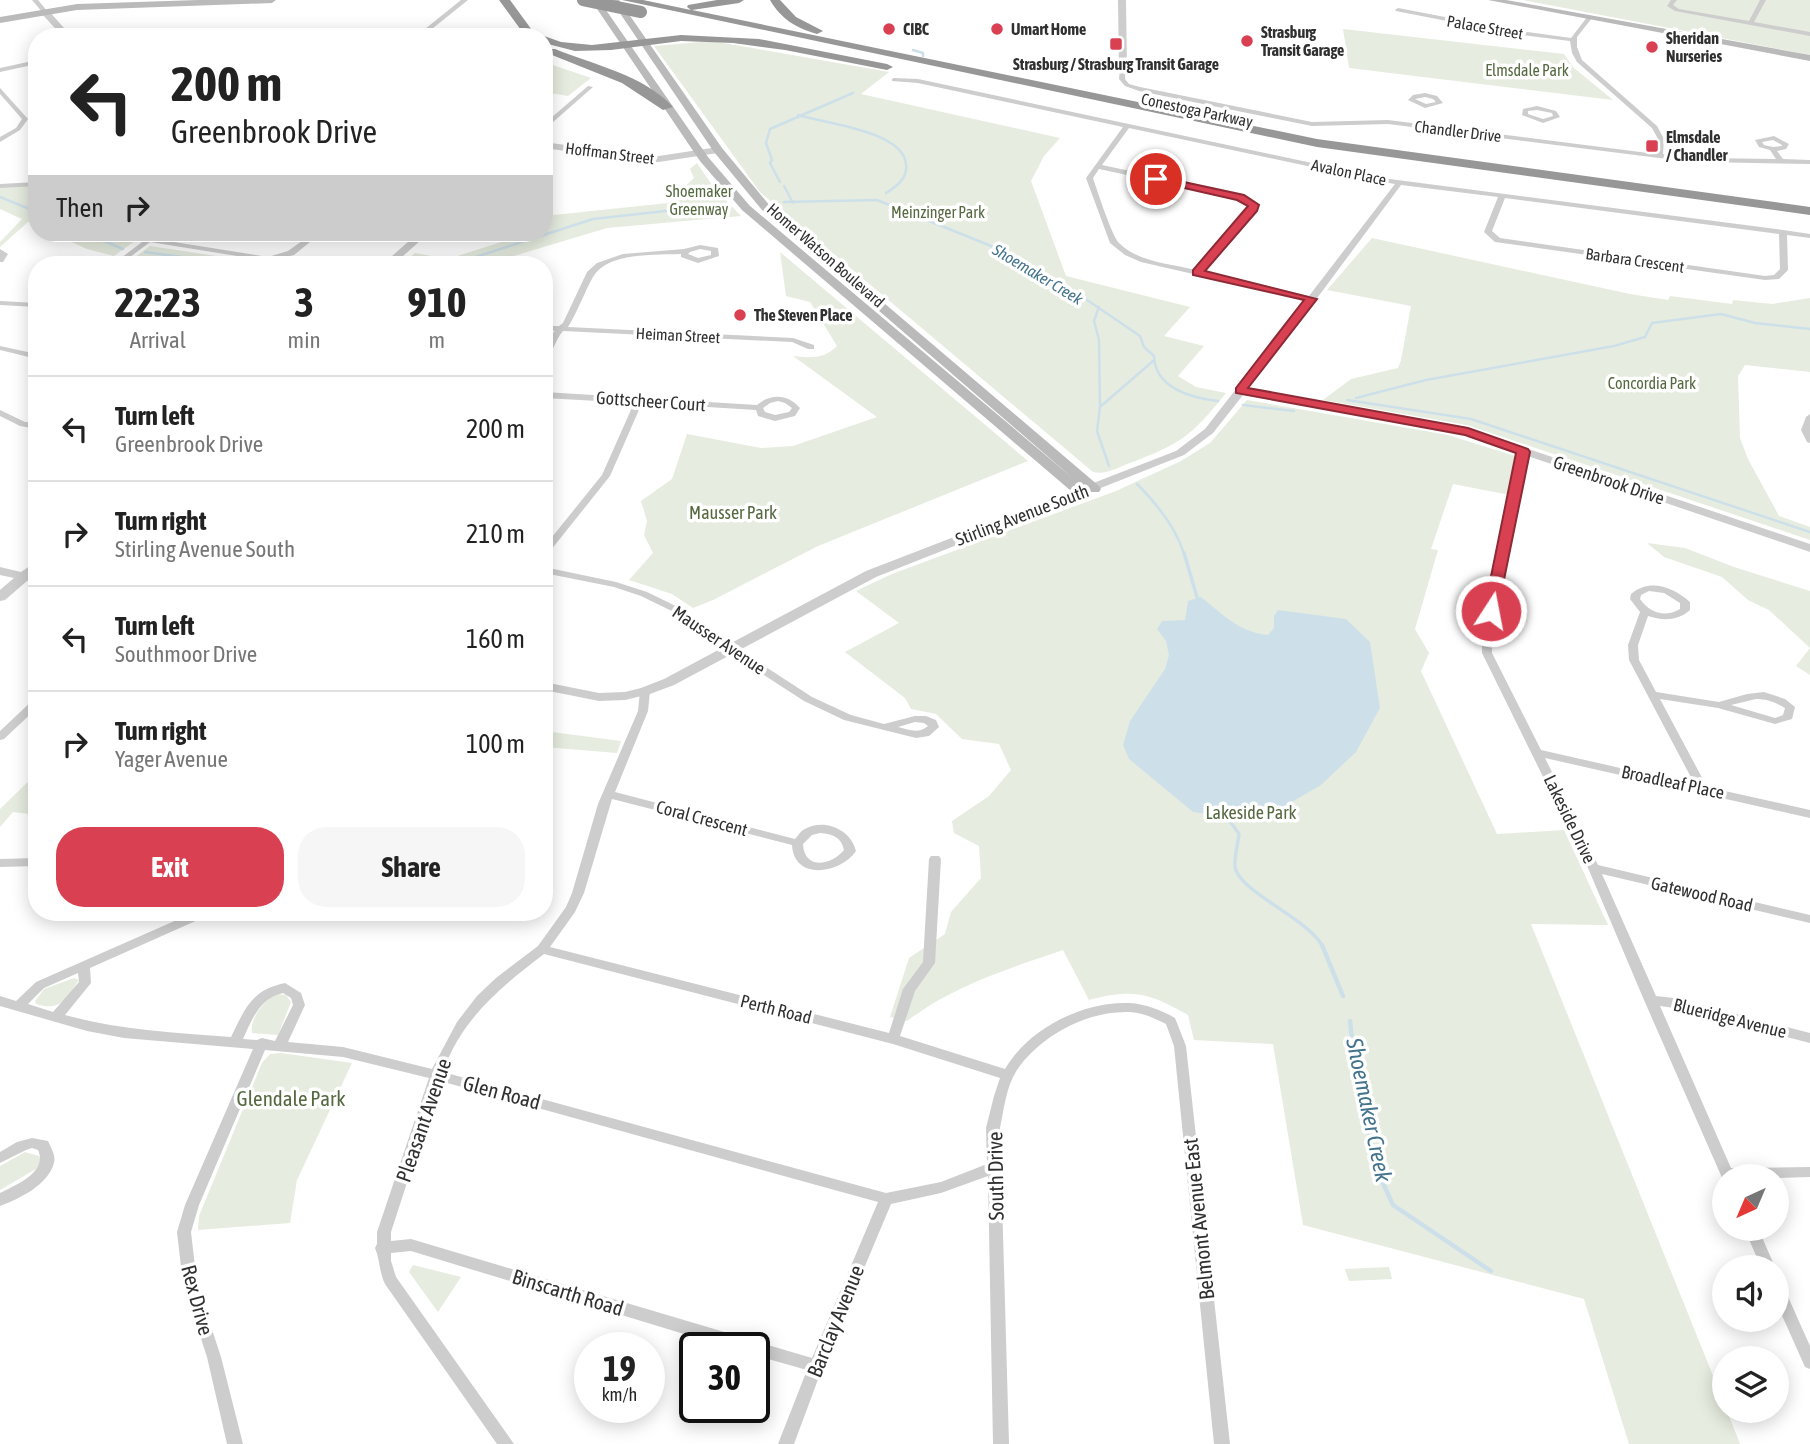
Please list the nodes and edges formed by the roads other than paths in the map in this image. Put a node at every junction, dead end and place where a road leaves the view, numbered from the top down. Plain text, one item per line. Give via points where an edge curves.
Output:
1 (35, 0) edge
2 (272, 0) edge
3 (465, 0) edge
4 (504, 0) edge
5 (583, 0) edge
6 (595, 0) edge
7 (615, 0) edge
8 (739, 0) edge
9 (775, 0) edge
10 (1122, 0) edge
11 (1492, 0) edge
12 (1509, 0) edge
13 (1674, 0) edge
14 (1763, 0) edge
15 (636, 4) edge
16 (1398, 10) dead end
17 (45, 12) junction
18 (1590, 17) junction
19 (0, 20) edge
20 (522, 23) junction
21 (1751, 23) junction
22 (60, 28) edge
23 (429, 28) edge
24 (525, 28) edge
25 (529, 28) edge
26 (1810, 34) edge
27 (1573, 40) junction
28 (553, 42) edge
29 (625, 44) junction
30 (645, 44) junction
31 (553, 51) edge
32 (1810, 58) edge
33 (28, 64) edge
34 (946, 66) junction
35 (912, 69) junction
36 (1123, 69) joint
37 (0, 70) edge
38 (894, 80) dead end
39 (590, 87) dead end
40 (0, 90) edge
41 (1425, 106) dead end
42 (667, 107) junction
43 (553, 120) edge
44 (1543, 121) dead end
45 (1420, 126) junction
46 (1126, 127) junction
47 (0, 140) edge
48 (1539, 141) junction
49 (553, 146) edge
50 (1773, 149) dead end
51 (718, 150) junction
52 (700, 154) junction
53 (1659, 156) junction
54 (1781, 162) junction
55 (1810, 162) edge
56 (1097, 166) junction
57 (1398, 182) junction
58 (28, 183) edge
59 (0, 186) edge
60 (1503, 195) junction
61 (1810, 211) edge
62 (1810, 220) edge
63 (1783, 232) junction
64 (1810, 236) edge
65 (146, 242) edge
66 (162, 242) edge
67 (305, 242) edge
68 (414, 242) edge
69 (0, 251) edge
70 (686, 251) dead end
71 (128, 256) edge
72 (249, 256) edge
73 (280, 256) edge
74 (397, 256) edge
75 (0, 260) edge
76 (1197, 273) junction
77 (1311, 299) junction
78 (0, 303) edge
79 (28, 304) edge
80 (553, 329) edge
81 (561, 329) junction
82 (553, 338) edge
83 (811, 347) dead end
84 (0, 348) edge
85 (28, 355) edge
86 (1240, 391) junction
87 (553, 395) edge
88 (639, 400) junction
89 (759, 408) dead end
90 (0, 413) edge
91 (1810, 417) edge
92 (28, 425) edge
93 (1810, 440) edge
94 (1524, 452) junction
95 (1088, 491) junction
96 (553, 542) edge
97 (1810, 548) edge
98 (0, 571) edge
99 (553, 572) edge
100 (28, 577) edge
101 (28, 580) edge
102 (0, 597) edge
103 (1645, 611) junction
104 (730, 649) junction
105 (553, 688) edge
106 (645, 691) junction
107 (1653, 695) junction
108 (1719, 705) junction
109 (28, 711) edge
110 (888, 726) dead end
111 (0, 737) edge
112 (1536, 752) junction
113 (1702, 788) junction
114 (608, 794) junction
115 (1810, 814) edge
116 (797, 843) junction
117 (935, 859) dead end
118 (28, 862) edge
119 (0, 863) edge
120 (1594, 868) junction
121 (1810, 919) edge
122 (185, 921) edge
123 (542, 949) junction
124 (84, 967) junction
125 (1650, 1000) junction
126 (0, 1001) edge
127 (18, 1006) junction
128 (1149, 1009) joint
129 (56, 1017) junction
130 (1810, 1038) edge
131 (893, 1039) junction
132 (236, 1041) junction
133 (262, 1043) junction
134 (280, 1045) junction
135 (437, 1074) junction
136 (1008, 1075) junction
137 (0, 1158) edge
138 (1723, 1164) edge
139 (994, 1167) junction
140 (1810, 1172) edge
141 (1789, 1173) edge
142 (886, 1199) junction
143 (0, 1200) edge
144 (382, 1248) junction
145 (1789, 1314) edge
146 (701, 1332) edge
147 (770, 1353) edge
148 (1810, 1362) edge
149 (816, 1366) junction
150 (235, 1444) edge
151 (506, 1444) edge
152 (786, 1444) edge
153 (1000, 1444) edge
154 (1222, 1444) edge

1 - 17 street
2 - 17 main road via 110,5
3 - 23 street
4 - 20 highway
5 - 15 highway, Conestoga Parkway, bridge
6 - 29 main road, Homer Watson Boulevard
7 - 30 main road, Homer Watson Boulevard
8 - 15 highway via 696,7
9 - 34 highway via 781,12 812,30
10 - 36 street
11 - 18 main road
12 - 18 main road
13 - 21 street via 1670,6 1677,9
14 - 21 street
15 - 34 highway, Conestoga Parkway
15 - 35 highway, Conestoga Parkway
16 - 27 street, Palace Street
17 - 19 main road
17 - 22 street
18 - 27 street
18 - 32 main road
20 - 24 highway
20 - 25 highway
21 - 26 street
27 - 53 street via 1579,61 1655,127 1661,139
28 - 29 highway via 568,47
29 - 30 highway
29 - 42 main road, Homer Watson Boulevard
30 - 35 highway via 678,38 722,39
30 - 51 main road, Homer Watson Boulevard
31 - 42 highway via 618,74
33 - 37 street
34 - 61 highway, Conestoga Parkway via 1317,143
35 - 62 highway, Conestoga Parkway via 1366,160
36 - 45 street, Chandler Drive via 1127,85 1234,109 1317,124
38 - 46 street, Avalon Place via 918,81
39 - 43 street
40 - 47 street via 25,120
41 - 45 street
42 - 52 main road, Homer Watson Boulevard
44 - 48 street
45 - 48 street, Chandler Drive
46 - 56 street
46 - 57 street, Avalon Place
48 - 53 street, Chandler Drive
49 - 52 street, Hoffman Street via 652,160
50 - 54 street
51 - 52 street, Hoffman Street
51 - 95 main road, Homer Watson Boulevard via 766,208
52 - 95 main road, Homer Watson Boulevard via 746,208
53 - 54 street, Chandler Drive
54 - 55 street, Chandler Drive
56 - 76 street via 1088,178 1089,185 1114,243 1144,260
56 - 76 street via 1240,198 1253,205
57 - 60 street, Avalon Place
57 - 77 street, Stirling Avenue South
58 - 59 street
60 - 63 street, Avalon Place
60 - 63 street, Barbara Crescent via 1488,232 1498,240 1765,278 1784,270
63 - 64 street, Avalon Place
65 - 71 street
66 - 72 street
67 - 73 street
68 - 74 street
69 - 75 street via 4,254
70 - 81 street via 621,257 596,266
76 - 77 street
77 - 86 street, Stirling Avenue South
78 - 79 street
80 - 81 street, Heiman Street
81 - 82 street
81 - 83 street, Heiman Street via 793,340
84 - 85 street
86 - 94 street, Greenbrook Drive via 1468,432
86 - 95 street, Stirling Avenue South via 1191,446
87 - 88 street, Gottscheer Court
88 - 89 street, Gottscheer Court
88 - 96 street via 606,476
90 - 92 street
91 - 93 street via 1805,429
94 - 97 street, Greenbrook Drive
94 - 112 street, Lakeside Drive via 1487,633 1487,653
95 - 104 street, Stirling Avenue South via 872,574
98 - 100 street
99 - 104 street, Mausser Avenue via 644,594 683,613
101 - 102 street
103 - 103 street via 1675,616 1686,607 1675,593 1647,588 1634,599
103 - 107 street via 1633,645 1634,660
104 - 106 street, Stirling Avenue South
104 - 110 street, Mausser Avenue via 808,699 848,718
105 - 106 street, Stirling Avenue South via 599,697
106 - 114 street, Pleasant Avenue via 643,710
107 - 108 street
107 - 113 street
108 - 108 street via 1775,721 1788,718 1790,707 1764,693
109 - 111 street
112 - 113 street, Broadleaf Place
112 - 120 street, Lakeside Drive
113 - 115 street, Broadleaf Place
114 - 116 street, Coral Crescent
114 - 123 street, Pleasant Avenue via 578,893
116 - 116 street via 799,858 820,867 836,864 850,851 849,841 830,830 808,832
117 - 131 street via 929,964 909,989
118 - 119 street
120 - 121 street, Gatewood Road
120 - 125 street, Lakeside Drive
122 - 124 street
123 - 131 street, Perth Road
123 - 135 street, Pleasant Avenue via 481,999 461,1025
124 - 127 street via 40,985
124 - 129 street via 85,983
125 - 130 street, Blueridge Avenue
125 - 138 street, Lakeside Drive
126 - 127 street, Glen Road
127 - 129 street, Glen Road
128 - 136 street, South Drive via 1113,1008 1068,1022 1033,1046
128 - 154 street, Belmont Avenue East via 1171,1021 1180,1046
129 - 132 street, Glen Road via 124,1033
131 - 136 street, Perth Road
132 - 133 street, Glen Road
132 - 134 street via 257,999 270,990 285,988 297,996 299,1005
133 - 134 street, Glen Road
133 - 150 street, Rex Drive via 184,1232 190,1284
134 - 135 street, Glen Road via 343,1052
135 - 142 street, Glen Road
135 - 144 street, Pleasant Avenue
136 - 139 street, South Drive via 992,1128
137 - 143 street via 32,1143 43,1145 50,1162 31,1182
139 - 142 street, Glen Road via 954,1185
139 - 153 street, South Drive
140 - 141 street
142 - 149 street, Barclay Avenue
144 - 146 street, Binscarth Road via 411,1245
144 - 151 street, Pleasant Avenue via 390,1280
145 - 148 street
147 - 149 street, Binscarth Road
149 - 152 street, Barclay Avenue

